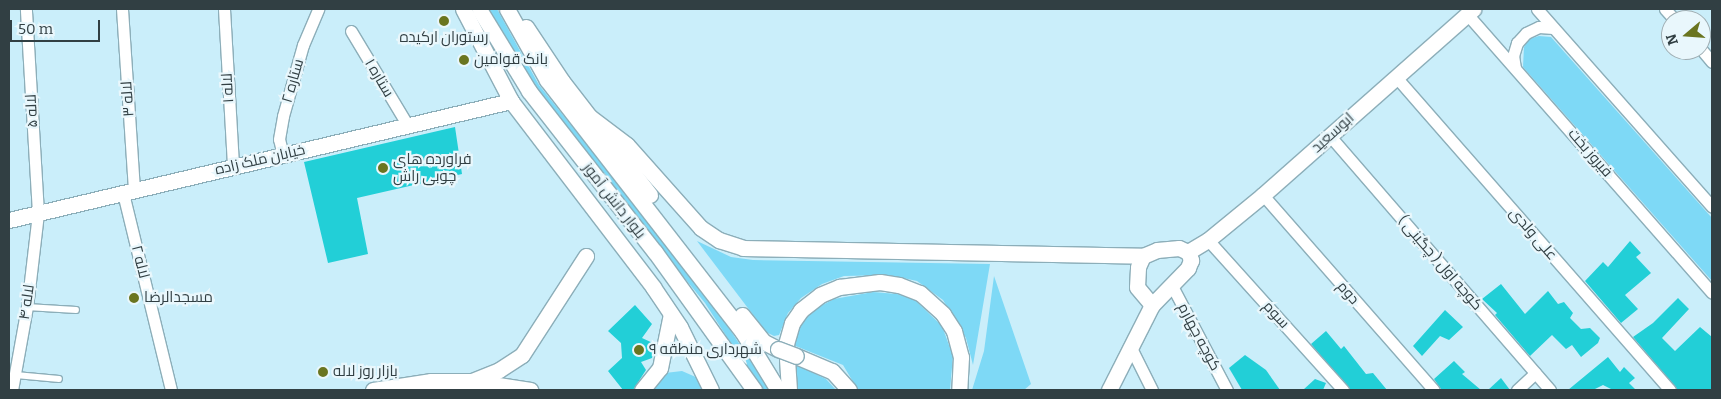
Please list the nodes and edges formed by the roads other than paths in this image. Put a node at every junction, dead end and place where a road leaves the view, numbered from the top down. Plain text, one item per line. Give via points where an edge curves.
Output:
1 (26, 9) edge
2 (122, 9) edge
3 (224, 9) edge
4 (318, 9) edge
5 (463, 9) edge
6 (479, 9) edge
7 (507, 9) edge
8 (514, 9) edge
9 (1536, 9) edge
10 (1470, 11) edge
11 (1553, 28) junction
12 (351, 31) dead end
13 (1515, 69) junction
14 (1396, 77) junction
15 (511, 101) junction
16 (590, 117) junction
17 (408, 126) junction
18 (1330, 136) junction
19 (283, 155) junction
20 (233, 167) junction
21 (129, 191) junction
22 (1263, 195) junction
23 (1712, 207) edge
24 (38, 213) junction
25 (9, 220) edge
26 (1208, 240) junction
27 (1188, 252) junction
28 (586, 256) dead end
29 (1143, 256) junction
30 (1171, 284) junction
31 (1712, 293) edge
32 (1152, 305) junction
33 (27, 307) junction
34 (76, 310) dead end
35 (671, 314) junction
36 (1130, 346) junction
37 (1535, 374) junction
38 (16, 375) junction
39 (59, 379) dead end
40 (472, 381) junction
41 (12, 390) edge
42 (171, 390) edge
43 (374, 390) edge
44 (530, 390) edge
45 (642, 390) edge
46 (712, 390) edge
47 (754, 390) edge
48 (778, 390) edge
49 (789, 390) edge
50 (849, 390) edge
51 (959, 390) edge
52 (1109, 390) edge
53 (1152, 390) edge
54 (1227, 390) edge
55 (1343, 390) edge
56 (1434, 390) edge
57 (1517, 390) edge
58 (1550, 390) edge
59 (1670, 390) edge

1 - 24 street, لاله ۵
2 - 21 street, لاله ۳
3 - 20 street, لاله ۱
4 - 19 street, ستاره ۲ via 303,45 283,116 279,139
5 - 15 main road
6 - 47 main road, بلوار دانش آموز via 529,90 655,252
7 - 48 main road, بلوار دانش آموز via 547,80 742,331
8 - 16 main road
9 - 11 street
10 - 13 street, فیروز بخت
10 - 14 main road, ابوسعید
11 - 13 street via 1539,27 1526,32 1517,43 1513,56
11 - 23 street
12 - 17 street, ستاره ۱
13 - 31 street, فیروز بخت
14 - 18 main road, ابوسعید
14 - 59 street, علی ولدی
15 - 17 main road, خیابان ملک زاده
15 - 35 main road
16 - 29 main road via 627,145 700,228 719,240 744,248
16 - 50 main road, bridge via 759,337 778,349 832,371
17 - 19 main road, خیابان ملک زاده
18 - 22 main road, ابوسعید
18 - 37 street, کوچه اول ( چگینی )
19 - 20 main road, خیابان ملک زاده
20 - 21 main road, خیابان ملک زاده
21 - 24 main road, خیابان ملک زاده
21 - 42 street, لاله ۲
22 - 26 main road, ابوسعید
22 - 56 street, دوم
24 - 25 main road, خیابان ملک زاده
24 - 33 street, لاله ۴
26 - 27 main road, ابوسعید
26 - 55 street, سوم
27 - 29 main road via 1179,248 1157,250
27 - 30 main road via 1191,260 1188,268
28 - 40 main road via 522,355 499,370
29 - 32 main road via 1138,266 1137,287
30 - 32 main road
30 - 54 street, کوچه چهارم
32 - 36 main road
33 - 34 lane
33 - 38 street, لاله ۴
35 - 45 main road via 660,368
35 - 46 main road
36 - 52 main road
36 - 53 street
37 - 57 street
37 - 58 street, کوچه اول ( چگینی )
38 - 39 lane
38 - 41 street, لاله ۴
40 - 43 main road via 431,381
40 - 44 main road
49 - 51 main road via 786,344 792,322 801,310 820,295 839,287 880,282 920,293 943,314 954,331 961,357

